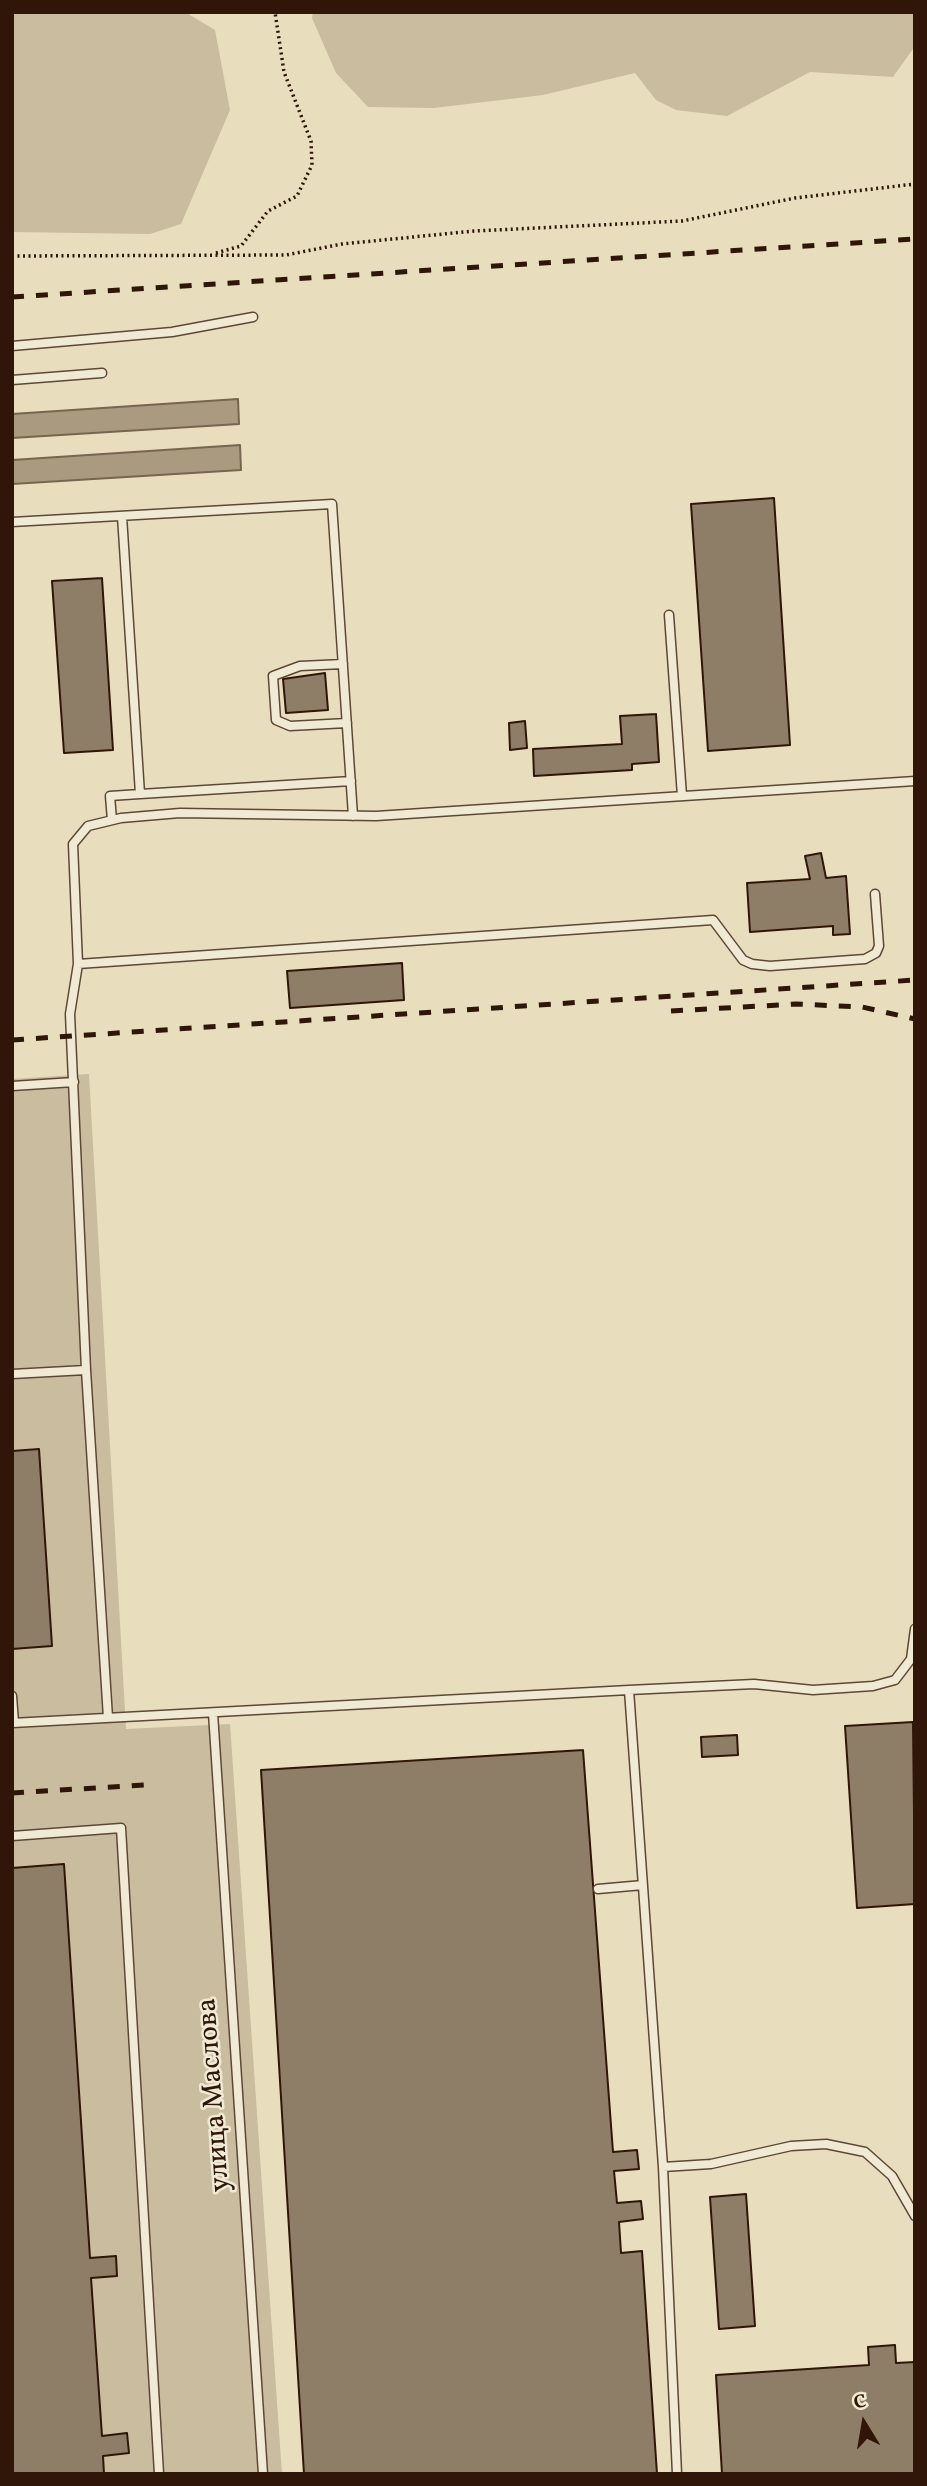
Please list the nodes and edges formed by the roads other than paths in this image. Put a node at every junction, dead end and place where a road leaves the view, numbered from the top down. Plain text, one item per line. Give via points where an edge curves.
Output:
1 (253, 317) dead end
2 (12, 346) edge
3 (102, 373) dead end
4 (12, 380) edge
5 (122, 516) junction
6 (12, 522) edge
7 (668, 615) dead end
8 (343, 664) junction
9 (347, 723) junction
10 (351, 781) junction
11 (915, 781) edge
12 (140, 794) junction
13 (682, 796) junction
14 (353, 816) junction
15 (112, 820) junction
16 (875, 894) dead end
17 (78, 964) junction
18 (74, 1082) junction
19 (12, 1086) edge
20 (86, 1370) junction
21 (12, 1374) edge
22 (915, 1629) edge
23 (629, 1690) junction
24 (12, 1696) edge
25 (213, 1713) junction
26 (108, 1718) junction
27 (13, 1723) edge
28 (12, 1836) edge
29 (643, 1885) junction
30 (598, 1889) dead end
31 (663, 2167) junction
32 (915, 2216) edge
33 (159, 2474) edge
34 (263, 2474) edge
35 (677, 2474) edge

1 - 2 lane via 172,332
3 - 4 lane
5 - 6 lane
5 - 8 lane via 332,503
5 - 12 lane
7 - 13 lane
8 - 9 lane
8 - 9 lane via 300,666 273,676 276,720 290,726
9 - 10 lane
10 - 12 lane
10 - 14 lane
11 - 13 lane
12 - 15 lane via 110,796
13 - 14 lane
14 - 15 lane via 180,813
15 - 17 lane via 88,826 73,844
16 - 17 lane via 879,946 865,959 770,967 752,964 743,960 713,920
17 - 18 lane via 70,1014
18 - 19 lane
18 - 20 lane
20 - 21 lane
20 - 26 lane
22 - 23 lane via 911,1659 895,1680 873,1686 813,1690 754,1684
23 - 25 lane
23 - 29 lane
24 - 27 lane
25 - 26 lane
25 - 34 lane, улица Маслова
26 - 27 lane
28 - 33 lane via 121,1828
29 - 30 lane
29 - 31 lane
31 - 32 lane via 711,2164 790,2146 826,2144 865,2152 892,2176
31 - 35 lane

